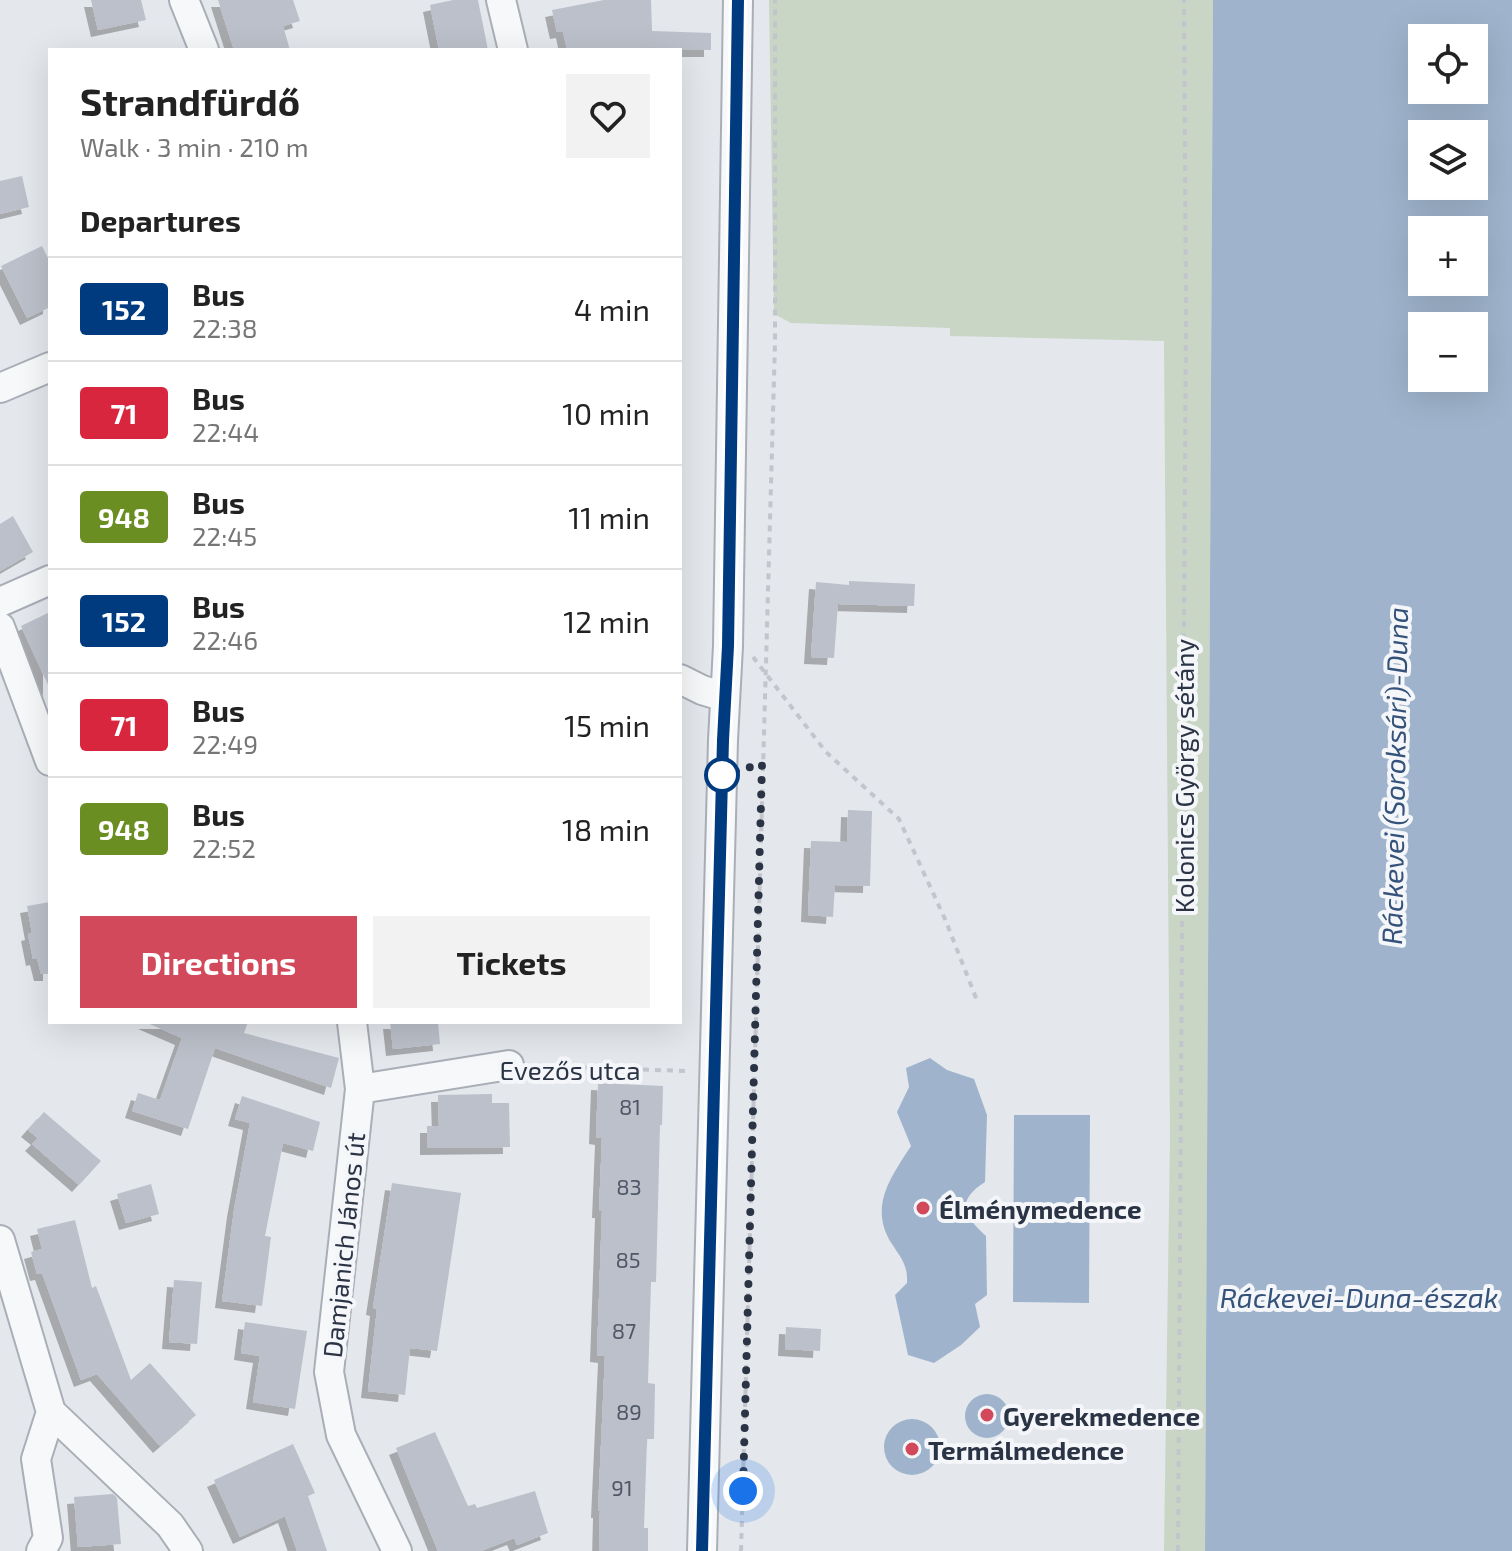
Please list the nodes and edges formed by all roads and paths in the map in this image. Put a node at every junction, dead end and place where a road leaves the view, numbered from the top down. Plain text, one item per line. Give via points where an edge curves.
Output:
1 (184, 0) edge
2 (501, 0) edge
3 (738, 0) edge
4 (775, 0) edge
5 (1184, 0) edge
6 (203, 48) edge
7 (513, 48) edge
8 (48, 368) edge
9 (0, 388) edge
10 (48, 581) edge
11 (0, 602) edge
12 (0, 627) edge
13 (728, 646) junction
14 (765, 672) junction
15 (682, 680) edge
16 (725, 697) junction
17 (48, 756) edge
18 (978, 1003) dead end
19 (352, 1024) edge
20 (509, 1065) joint
21 (686, 1071) dead end
22 (360, 1089) junction
23 (0, 1240) edge
24 (51, 1412) junction
25 (41, 1551) edge
26 (188, 1551) edge
27 (397, 1551) edge
28 (702, 1551) edge
29 (741, 1551) edge
30 (1178, 1551) edge

1 - 6 street
2 - 7 street
3 - 13 street
4 - 14 path via 775,343
5 - 30 path, Kolonics György sétány
8 - 9 street
10 - 11 street
12 - 17 street
13 - 14 path via 746,648
13 - 16 street
14 - 18 path via 826,752 899,819
14 - 29 path
15 - 16 street
16 - 28 street
19 - 22 street, Damjanich János út
20 - 21 path, Evezős utca
20 - 22 street, Evezős utca
22 - 27 street, Damjanich János út via 329,1372 341,1435
23 - 24 street
24 - 25 street via 36,1459 48,1538
24 - 26 street via 170,1525

